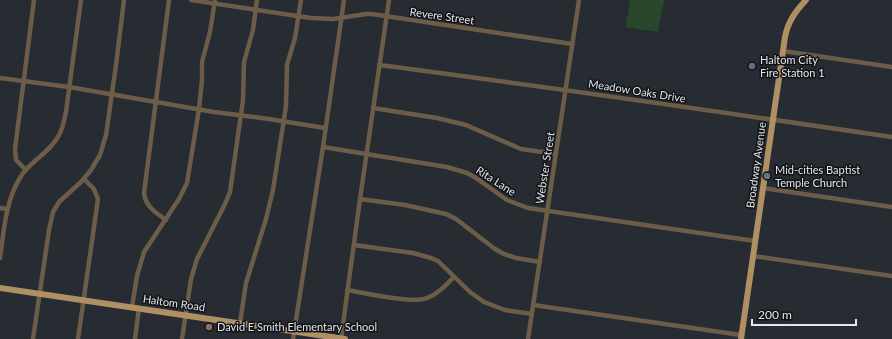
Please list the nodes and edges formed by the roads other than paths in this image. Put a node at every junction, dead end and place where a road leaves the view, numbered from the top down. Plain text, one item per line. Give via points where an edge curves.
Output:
1 (34, 0) edge
2 (81, 0) edge
3 (124, 0) edge
4 (168, 0) edge
5 (191, 0) edge
6 (257, 0) edge
7 (301, 0) edge
8 (344, 0) edge
9 (389, 0) edge
10 (579, 0) edge
11 (798, 0) edge
12 (806, 0) edge
13 (215, 2) edge
14 (256, 10) junction
15 (797, 10) junction
16 (299, 16) junction
17 (386, 17) junction
18 (342, 18) junction
19 (572, 44) junction
20 (783, 51) junction
21 (379, 65) junction
22 (892, 67) edge
23 (0, 78) edge
24 (24, 81) junction
25 (69, 87) junction
26 (566, 89) junction
27 (112, 94) junction
28 (156, 102) junction
29 (373, 108) junction
30 (199, 109) junction
31 (241, 115) junction
32 (773, 120) junction
33 (283, 121) junction
34 (325, 128) junction
35 (892, 137) edge
36 (323, 147) junction
37 (366, 154) junction
38 (556, 154) junction
39 (26, 170) junction
40 (84, 179) junction
41 (763, 188) junction
42 (360, 200) junction
43 (892, 207) edge
44 (0, 208) edge
45 (8, 209) junction
46 (547, 211) junction
47 (166, 220) junction
48 (755, 240) junction
49 (354, 245) junction
50 (753, 256) junction
51 (0, 258) edge
52 (540, 262) junction
53 (892, 276) edge
54 (454, 277) junction
55 (0, 288) edge
56 (347, 290) junction
57 (39, 294) junction
58 (83, 300) junction
59 (533, 305) junction
60 (132, 307) junction
61 (139, 308) junction
62 (532, 314) junction
63 (185, 315) junction
64 (240, 323) junction
65 (294, 332) junction
66 (741, 337) edge
67 (33, 339) edge
68 (78, 339) edge
69 (135, 339) edge
70 (182, 339) edge
71 (293, 339) edge
72 (343, 339) edge
73 (528, 339) edge

1 - 24 street
2 - 25 street
3 - 27 street
4 - 28 street
5 - 13 street, Revere Street
6 - 14 street
7 - 16 street
8 - 18 street
9 - 17 street
10 - 19 street, Webster Street
11 - 15 main road
12 - 15 main road, Broadway Avenue
13 - 14 street, Revere Street
13 - 30 street via 202,62
14 - 16 street, Revere Street
14 - 31 street via 244,62
15 - 20 main road, Broadway Avenue via 787,27
16 - 18 street, Revere Street
16 - 33 street via 287,65
17 - 18 street, Revere Street via 366,14
17 - 19 street, Revere Street
17 - 21 street
18 - 34 street
19 - 26 street, Webster Street
20 - 22 street
20 - 32 main road, Broadway Avenue
21 - 26 street, Meadow Oaks Drive
21 - 29 street
23 - 24 street
24 - 25 street
24 - 39 street via 15,156
25 - 27 street
25 - 39 street via 60,135
26 - 32 street, Meadow Oaks Drive
26 - 38 street, Webster Street
27 - 28 street
27 - 40 street via 103,147
28 - 30 street
28 - 47 street via 144,193 151,209
29 - 37 street
29 - 38 street via 466,125 521,149
30 - 31 street
30 - 47 street via 187,183
31 - 33 street
31 - 63 street via 230,192 197,259
32 - 35 street, Meadow Oaks Drive
32 - 41 main road, Broadway Avenue
33 - 34 street
33 - 64 street via 273,190 246,283
34 - 36 street
36 - 37 street, Rita Lane
36 - 65 street
37 - 42 street
37 - 46 street, Rita Lane via 438,165 467,173 512,202
38 - 46 street, Webster Street
39 - 45 street via 19,180
40 - 57 street via 59,202 53,212
40 - 58 street via 94,189 98,200
41 - 43 street
41 - 48 main road, Broadway Avenue
42 - 49 street
42 - 52 street via 405,205 446,214 504,254
44 - 45 street
45 - 51 street
46 - 48 street, Rita Lane
46 - 52 street, Webster Street
47 - 60 street via 144,252
48 - 50 main road, Broadway Avenue
49 - 54 street via 422,255 438,261
49 - 56 street
50 - 53 street
50 - 66 main road, Broadway Avenue
52 - 59 street, Webster Street
54 - 56 street via 439,291 422,300
54 - 62 street via 484,302 505,310
55 - 57 main road, Haltom Road
56 - 72 street
57 - 58 main road, Haltom Road
57 - 67 street
58 - 60 main road, Haltom Road
58 - 68 street
59 - 62 street, Webster Street
59 - 66 street
60 - 61 main road, Haltom Road
61 - 63 main road, Haltom Road
61 - 69 street
62 - 73 street, Webster Street
63 - 64 main road, Haltom Road
63 - 70 street
64 - 65 main road, Haltom Road
65 - 71 street
65 - 72 main road, Haltom Road

